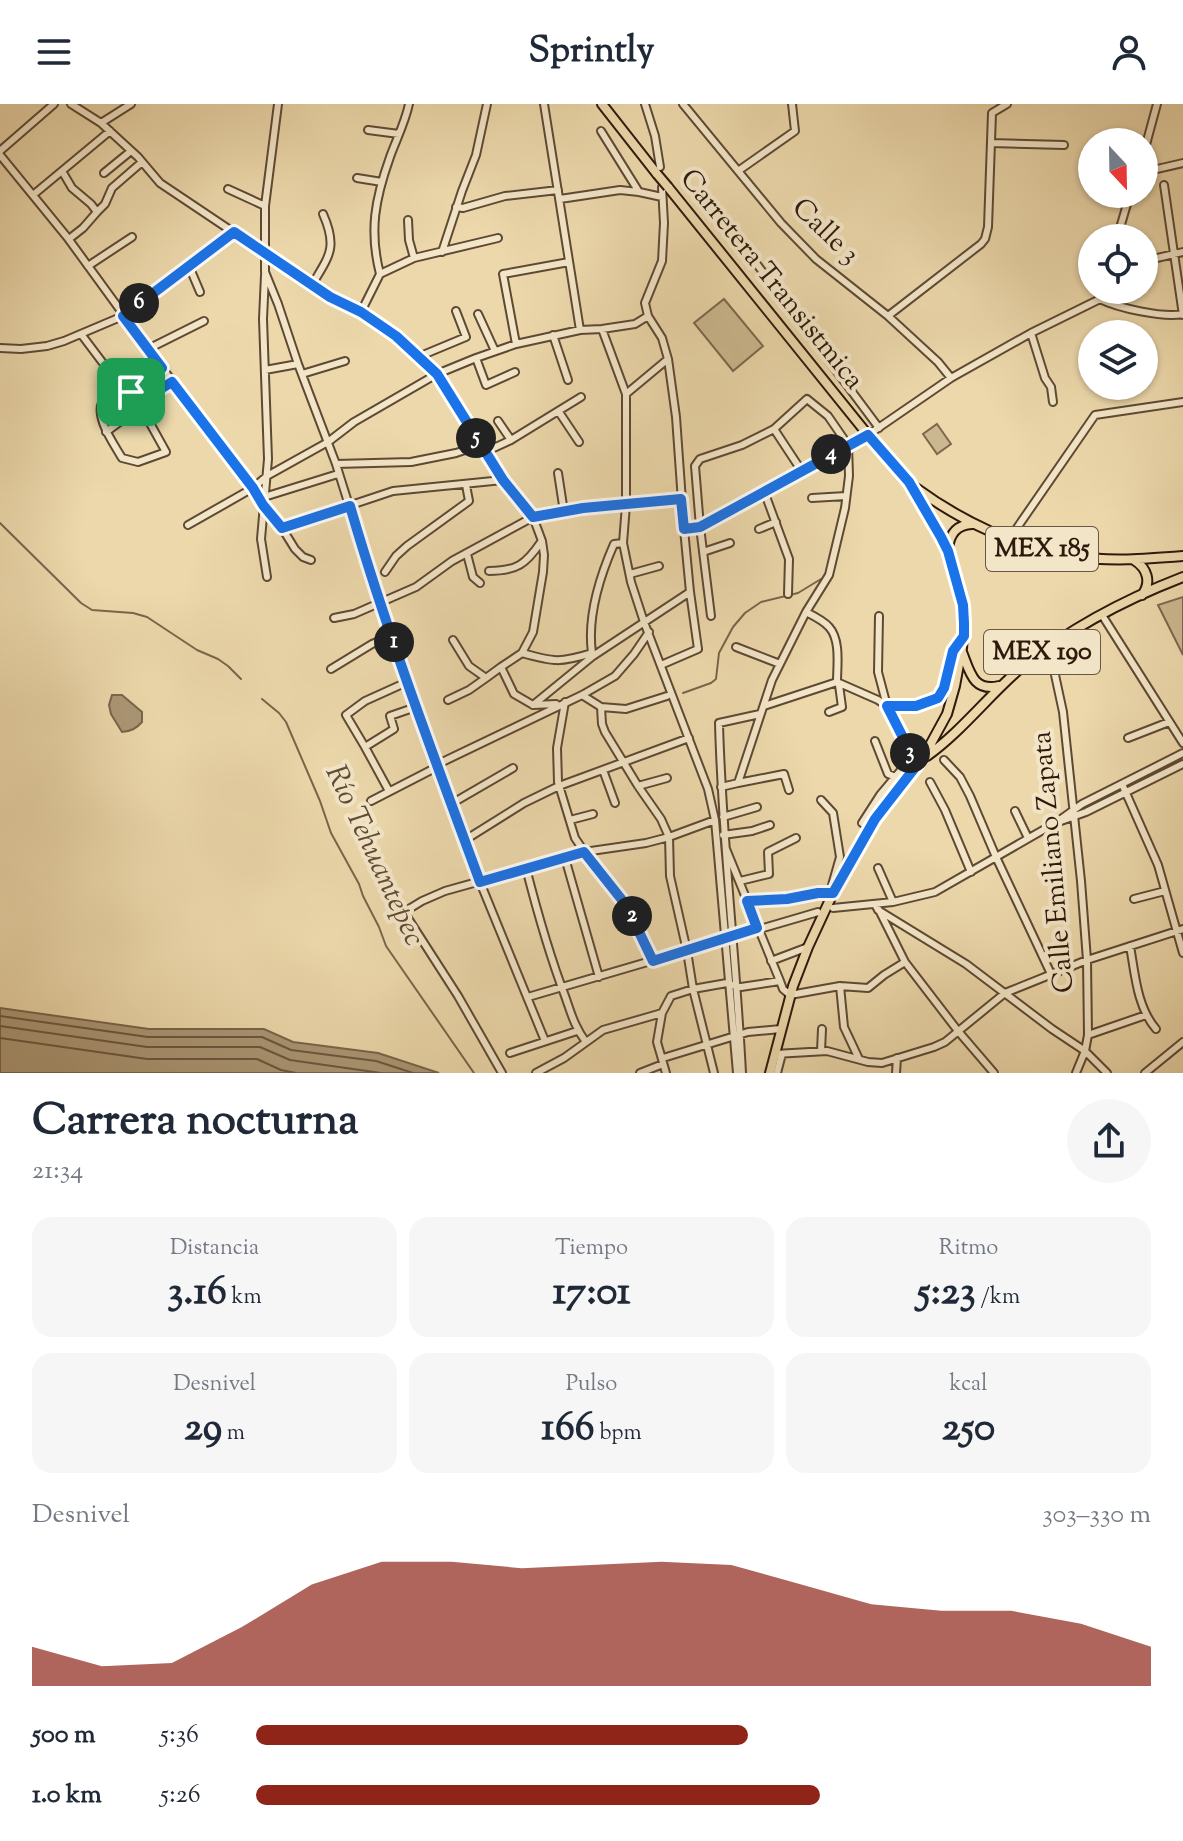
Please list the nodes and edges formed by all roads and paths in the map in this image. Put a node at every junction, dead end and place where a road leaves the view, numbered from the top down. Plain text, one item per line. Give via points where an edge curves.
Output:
1 (54, 104) edge
2 (71, 104) edge
3 (131, 104) edge
4 (278, 104) edge
5 (409, 104) edge
6 (487, 104) edge
7 (544, 104) edge
8 (602, 104) edge
9 (683, 104) edge
10 (792, 104) edge
11 (1007, 104) edge
12 (1157, 104) edge
13 (648, 105) edge
14 (101, 123) junction
15 (1150, 128) edge
16 (368, 130) dead end
17 (110, 131) junction
18 (601, 131) dead end
19 (399, 134) junction
20 (991, 143) junction
21 (1064, 145) dead end
22 (131, 151) junction
23 (0, 153) edge
24 (142, 162) junction
25 (1183, 163) edge
26 (1158, 169) edge
27 (659, 170) junction
28 (62, 171) junction
29 (738, 171) junction
30 (104, 173) dead end
31 (357, 178) dead end
32 (382, 182) junction
33 (1164, 185) dead end
34 (665, 187) junction
35 (228, 189) dead end
36 (558, 190) junction
37 (639, 192) junction
38 (33, 195) junction
39 (662, 197) junction
40 (560, 199) junction
41 (265, 206) junction
42 (456, 207) junction
43 (97, 212) junction
44 (323, 214) dead end
45 (408, 220) dead end
46 (234, 232) junction
47 (132, 237) dead end
48 (498, 238) dead end
49 (69, 239) junction
50 (442, 252) junction
51 (1183, 252) edge
52 (265, 254) junction
53 (1174, 254) junction
54 (414, 258) junction
55 (1158, 258) edge
56 (753, 259) dead end
57 (569, 262) junction
58 (88, 266) junction
59 (189, 266) junction
60 (265, 272) junction
61 (380, 274) junction
62 (312, 285) junction
63 (200, 292) dead end
64 (456, 311) dead end
65 (361, 312) junction
66 (478, 314) dead end
67 (1183, 314) edge
68 (123, 316) junction
69 (648, 316) junction
70 (888, 316) junction
71 (204, 321) dead end
72 (602, 329) junction
73 (580, 330) junction
74 (1031, 333) junction
75 (81, 334) junction
76 (553, 335) junction
77 (516, 344) junction
78 (0, 348) edge
79 (148, 349) junction
80 (495, 351) junction
81 (418, 357) junction
82 (476, 358) junction
83 (668, 359) junction
84 (345, 361) dead end
85 (298, 364) junction
86 (162, 368) junction
87 (265, 370) junction
88 (515, 372) dead end
89 (302, 374) junction
90 (437, 374) junction
91 (951, 378) junction
92 (568, 380) dead end
93 (172, 382) junction
94 (121, 387) junction
95 (626, 394) junction
96 (149, 395) junction
97 (581, 397) dead end
98 (1053, 402) dead end
99 (1183, 402) edge
100 (136, 410) junction
101 (559, 412) junction
102 (498, 421) dead end
103 (152, 428) junction
104 (879, 428) junction
105 (774, 429) junction
106 (106, 432) junction
107 (868, 435) junction
108 (511, 440) junction
109 (328, 442) junction
110 (579, 442) dead end
111 (848, 445) junction
112 (482, 448) junction
113 (336, 464) junction
114 (801, 470) junction
115 (558, 473) dead end
116 (338, 474) junction
117 (267, 476) junction
118 (503, 480) junction
119 (909, 482) junction
120 (466, 485) junction
121 (253, 488) junction
122 (764, 491) junction
123 (846, 496) junction
124 (812, 498) dead end
125 (681, 499) junction
126 (264, 501) junction
127 (626, 505) junction
128 (350, 506) junction
129 (564, 512) junction
130 (533, 517) junction
131 (776, 522) junction
132 (188, 525) dead end
133 (976, 525) junction
134 (700, 527) junction
135 (282, 528) junction
136 (684, 529) junction
137 (759, 529) dead end
138 (1010, 538) junction
139 (542, 541) junction
140 (623, 543) junction
141 (730, 543) dead end
142 (948, 551) junction
143 (703, 552) junction
144 (467, 554) junction
145 (1183, 556) edge
146 (311, 560) dead end
147 (1134, 560) junction
148 (659, 566) dead end
149 (489, 571) dead end
150 (385, 572) dead end
151 (630, 574) junction
152 (267, 577) dead end
153 (1183, 577) edge
154 (480, 583) dead end
155 (690, 592) junction
156 (788, 594) dead end
157 (1141, 596) junction
158 (384, 601) junction
159 (806, 612) junction
160 (1102, 615) junction
161 (711, 616) dead end
162 (879, 616) dead end
163 (334, 618) dead end
164 (644, 622) junction
165 (649, 632) junction
166 (392, 636) junction
167 (964, 636) junction
168 (453, 640) dead end
169 (736, 647) dead end
170 (1049, 647) junction
171 (962, 651) junction
172 (522, 653) junction
173 (593, 654) junction
174 (780, 664) junction
175 (661, 665) junction
176 (501, 667) junction
177 (331, 669) dead end
178 (486, 678) junction
179 (407, 682) junction
180 (837, 682) junction
181 (1001, 686) junction
182 (582, 695) junction
183 (667, 696) dead end
184 (448, 700) dead end
185 (562, 703) junction
186 (533, 705) junction
187 (764, 706) junction
188 (887, 706) junction
189 (416, 707) junction
190 (601, 707) junction
191 (829, 712) dead end
192 (760, 714) junction
193 (1169, 722) junction
194 (689, 738) junction
195 (1128, 738) dead end
196 (875, 741) dead end
197 (1183, 743) edge
198 (365, 747) junction
199 (1183, 753) edge
200 (917, 760) junction
201 (944, 760) dead end
202 (623, 762) junction
203 (1183, 764) edge
204 (436, 766) junction
205 (513, 768) dead end
206 (603, 770) junction
207 (896, 777) junction
208 (667, 778) dead end
209 (930, 782) dead end
210 (738, 783) junction
211 (1122, 784) junction
212 (559, 786) junction
213 (638, 786) junction
214 (721, 787) junction
215 (789, 790) dead end
216 (389, 791) junction
217 (1126, 792) junction
218 (821, 800) dead end
219 (371, 801) dead end
220 (615, 803) dead end
221 (451, 804) junction
222 (757, 807) dead end
223 (1015, 811) dead end
224 (1074, 812) junction
225 (593, 814) dead end
226 (719, 819) junction
227 (570, 820) junction
228 (862, 823) dead end
229 (770, 825) dead end
230 (723, 835) junction
231 (669, 837) junction
232 (796, 838) dead end
233 (1028, 838) junction
234 (465, 840) junction
235 (725, 846) junction
236 (584, 852) junction
237 (996, 857) junction
238 (565, 858) junction
239 (526, 868) junction
240 (878, 868) dead end
241 (971, 872) junction
242 (740, 881) junction
243 (480, 882) junction
244 (1165, 891) junction
245 (832, 892) junction
246 (1134, 899) dead end
247 (747, 901) junction
248 (893, 902) junction
249 (877, 907) junction
250 (833, 908) dead end
251 (818, 912) dead end
252 (757, 928) junction
253 (1180, 930) edge
254 (729, 938) junction
255 (1130, 946) junction
256 (808, 947) junction
257 (687, 951) junction
258 (1183, 953) edge
259 (1087, 960) junction
260 (653, 961) junction
261 (771, 961) junction
262 (905, 962) junction
263 (1051, 974) junction
264 (599, 977) junction
265 (780, 981) junction
266 (734, 985) junction
267 (840, 986) junction
268 (562, 988) junction
269 (693, 989) junction
270 (1005, 993) junction
271 (790, 995) junction
272 (528, 997) junction
273 (662, 1013) junction
274 (1146, 1015) junction
275 (781, 1029) junction
276 (822, 1029) dead end
277 (1156, 1029) dead end
278 (577, 1031) junction
279 (958, 1031) junction
280 (1088, 1035) junction
281 (738, 1036) junction
282 (545, 1041) junction
283 (586, 1042) junction
284 (1183, 1042) edge
285 (707, 1046) junction
286 (821, 1051) junction
287 (1085, 1051) junction
288 (510, 1053) dead end
289 (778, 1054) junction
290 (897, 1058) junction
291 (859, 1059) junction
292 (663, 1061) junction
293 (868, 1062) junction
294 (502, 1073) edge
295 (536, 1073) edge
296 (640, 1073) edge
297 (666, 1073) edge
298 (714, 1073) edge
299 (740, 1073) edge
300 (770, 1073) edge
301 (777, 1073) edge
302 (867, 1073) edge
303 (896, 1073) edge
304 (994, 1073) edge
305 (1076, 1073) edge
306 (1107, 1073) edge
307 (1145, 1073) edge

1 - 23 street
2 - 14 street
3 - 14 street
4 - 41 street
5 - 19 street
6 - 42 street via 476,155
7 - 36 street
8 - 27 main road, Carretera Transistmica / MEX 185
9 - 29 street, Calle 3
10 - 29 street via 795,131
11 - 20 street via 992,113
12 - 15 street
13 - 27 street
14 - 17 street
16 - 19 street
17 - 22 street
17 - 28 street
18 - 37 street
19 - 32 street
20 - 21 street
20 - 70 street via 985,239
22 - 24 street
22 - 30 street
23 - 38 street
24 - 43 street via 112,188
24 - 46 street via 160,183
25 - 26 street
27 - 34 main road, Carretera Transistmica / MEX 185, bridge
28 - 38 street
28 - 43 street
29 - 70 street, Calle 3 via 816,259
31 - 32 street
32 - 61 street via 374,222
33 - 53 street
34 - 39 street
34 - 107 main road, Carretera Transistmica / MEX 185
35 - 41 street
36 - 40 street
36 - 42 street
37 - 39 street
37 - 40 street
38 - 49 street
39 - 69 street via 662,261 645,303
40 - 57 street
41 - 52 street
42 - 50 street
43 - 49 street
44 - 62 street via 332,242
45 - 54 street
46 - 52 street
46 - 59 street
47 - 58 street
48 - 50 street
49 - 58 street
50 - 54 street
51 - 53 street
52 - 60 street
52 - 62 street
53 - 55 street
53 - 67 street
54 - 61 street
56 - 104 street
57 - 73 street
57 - 77 street via 503,274
58 - 68 street
59 - 63 street
59 - 68 street
60 - 85 street
60 - 87 street
61 - 65 street
62 - 65 street
64 - 81 street via 466,337
65 - 81 street
66 - 80 street
67 - 74 street via 1110,304 1101,296
68 - 75 street
68 - 79 street
69 - 72 street via 635,324
69 - 83 street
70 - 91 street, Calle 3
71 - 79 street
72 - 73 street
72 - 95 street
73 - 76 street
74 - 91 street
74 - 98 street
75 - 78 street via 47,346
75 - 94 street
76 - 77 street
76 - 92 street
77 - 80 street
79 - 86 street
80 - 82 street
81 - 90 street
82 - 88 street via 486,385
82 - 90 street
83 - 95 street
83 - 125 street
84 - 89 street
85 - 87 street
85 - 89 street
86 - 93 street
86 - 94 street
87 - 117 street
89 - 109 street
90 - 109 street
90 - 112 street
91 - 104 street
93 - 96 street
93 - 121 street
94 - 96 street via 137,396
94 - 100 street
94 - 106 street via 103,399
95 - 127 street
96 - 100 street
96 - 103 street via 144,406
97 - 101 street
99 - 138 street via 1095,415
100 - 103 street
100 - 106 street
101 - 108 street
101 - 110 street
102 - 108 street
103 - 106 street via 166,452 138,462 122,458
104 - 107 street
105 - 111 street via 807,399 828,416
105 - 114 street
105 - 134 street via 700,459 695,466
107 - 111 street
107 - 119 main road, Carretera Transistmica / MEX 185
108 - 112 street
109 - 113 street
109 - 117 street
111 - 114 street
111 - 123 street
112 - 113 street via 411,462
112 - 118 street
113 - 116 street
114 - 122 street
115 - 129 street
116 - 126 street
116 - 128 street
117 - 121 street
117 - 126 street
118 - 120 street
118 - 130 street
119 - 133 main road, Carretera Transistmica / MEX 185
119 - 142 main road, Carretera Transistmica / MEX 185
120 - 128 street via 393,491
120 - 150 street via 469,501 407,546
121 - 126 street
121 - 132 street
122 - 131 street
122 - 134 street
123 - 124 street
123 - 159 street via 826,578
125 - 127 street
125 - 136 street
126 - 135 street
126 - 152 street via 261,539
127 - 129 street
127 - 140 street
128 - 135 street
128 - 158 street via 376,592
129 - 130 street
130 - 139 street
130 - 144 street
131 - 137 street
131 - 156 street via 789,559
133 - 138 main road, Carretera Transistmica / MEX 185
133 - 142 main road via 959,527 949,538
134 - 136 street
134 - 143 street
135 - 146 street via 295,549
136 - 155 street
138 - 147 main road, Carretera Transistmica / MEX 185 via 1075,557
139 - 149 street via 521,566
139 - 172 street via 536,616
140 - 151 street
140 - 173 street via 614,544 598,591 590,638
141 - 143 street
142 - 167 main road, Carretera Transistmica / MEX 185 via 963,605
143 - 161 street
144 - 154 street
144 - 158 street
145 - 147 main road, Carretera Transistmica
147 - 157 main road via 1147,576
148 - 151 street
151 - 164 street
153 - 157 main road, Carretera Transistmica / MEX 190
155 - 164 street
155 - 175 street via 698,649
157 - 160 main road, Carretera Transistmica / MEX 190
158 - 163 street
158 - 166 street
159 - 174 street
159 - 180 street via 833,633
160 - 170 main road, Carretera Transistmica / MEX 190
160 - 193 street
162 - 188 street via 878,672
164 - 165 street
164 - 173 street
165 - 175 street
165 - 182 street via 615,676
166 - 177 street
166 - 179 street
167 - 171 main road, Carretera Transistmica / MEX 185
167 - 188 street via 953,651 938,698 916,706
168 - 178 street via 469,666
169 - 174 street
170 - 181 main road, Carretera Transistmica / MEX 190
170 - 224 street, Calle Emiliano Zapata via 1063,712
171 - 181 main road via 977,683
171 - 200 main road, Carretera Transistmica / MEX 185 via 947,714
172 - 173 street via 551,661
172 - 176 street
173 - 186 street
174 - 187 street
175 - 194 street
176 - 178 street
176 - 186 street via 514,694
178 - 184 street
179 - 189 street
179 - 198 street via 346,715
180 - 187 street
180 - 188 street
180 - 191 street via 842,707
181 - 200 main road, Carretera Transistmica / MEX 190 via 931,754
182 - 185 street
182 - 190 street
183 - 190 street via 626,709
185 - 186 street
185 - 204 street
185 - 212 street
187 - 192 street
188 - 200 street
189 - 198 street via 390,716 394,729
189 - 204 street
190 - 202 street via 605,732
192 - 210 street
192 - 214 street via 719,723
193 - 195 street
193 - 197 street
194 - 202 street
194 - 226 street
196 - 207 street via 888,774
198 - 216 street
199 - 211 street
200 - 207 street
200 - 245 main road, Carretera Transistmica / MEX 185
201 - 237 street via 960,777
202 - 206 street
202 - 213 street
203 - 217 street
204 - 216 street
204 - 221 street
205 - 221 street
206 - 212 street
206 - 220 street
207 - 228 street
208 - 213 street
209 - 241 street
210 - 214 street
210 - 215 street via 784,774
211 - 217 street
211 - 224 street
212 - 227 street
212 - 234 street
213 - 231 street
214 - 226 street
216 - 219 street
217 - 224 street
217 - 244 street
218 - 245 street via 833,813 840,857
221 - 234 street
222 - 226 street
223 - 233 street
224 - 233 street
224 - 259 street, Calle Emiliano Zapata
225 - 227 street
226 - 230 street
226 - 231 street
226 - 254 street
227 - 236 street
229 - 230 street
230 - 235 street
231 - 236 street
231 - 257 street via 670,876
232 - 242 street via 768,852 769,874
233 - 237 street
234 - 243 street
235 - 242 street
235 - 254 street
236 - 238 street
236 - 260 street via 626,905
237 - 241 street
237 - 263 street
238 - 239 street
238 - 264 street
239 - 243 street
239 - 268 street
240 - 248 street
241 - 248 street via 935,892
242 - 247 street
243 - 272 street
243 - 294 street via 445,891 404,912
244 - 246 street
244 - 253 street
245 - 247 street
245 - 256 main road, Carretera Transistmica / MEX 185
247 - 252 street
248 - 249 street
249 - 250 street
249 - 262 street
249 - 270 street
251 - 252 street
252 - 254 street
252 - 261 street
253 - 255 street
253 - 258 street
254 - 257 street
254 - 266 street
255 - 259 street
255 - 274 street
256 - 261 street
256 - 271 main road, Carretera Transistmica / MEX 185
257 - 260 street
257 - 269 street
259 - 263 street
259 - 280 street, Calle Emiliano Zapata
260 - 264 street
261 - 265 street
262 - 267 street via 868,988
262 - 279 street
263 - 270 street
264 - 268 street
265 - 266 street
265 - 271 street
266 - 269 street
266 - 281 street
267 - 271 street
267 - 291 street via 844,1027
268 - 272 street
268 - 278 street
269 - 273 street via 671,996
269 - 285 street
270 - 279 street
270 - 287 street
271 - 275 main road, Carretera Transistmica / MEX 185
272 - 282 street
273 - 283 street via 603,1030
273 - 292 street via 657,1042
274 - 277 street
274 - 280 street
275 - 281 street
275 - 289 main road, Carretera Transistmica / MEX 185
276 - 286 street
278 - 282 street
278 - 283 street
279 - 290 street via 934,1047
279 - 304 street
280 - 287 street, Calle Emiliano Zapata
281 - 285 street
281 - 299 street
282 - 288 street
283 - 295 street
284 - 307 street
285 - 292 street
285 - 298 street
286 - 289 street
286 - 291 street
287 - 305 street, Calle Emiliano Zapata
287 - 306 street
289 - 300 main road, Carretera Transistmica / MEX 185
289 - 301 street
290 - 293 street
290 - 303 street
291 - 293 street
292 - 296 street
292 - 297 street
293 - 302 street

